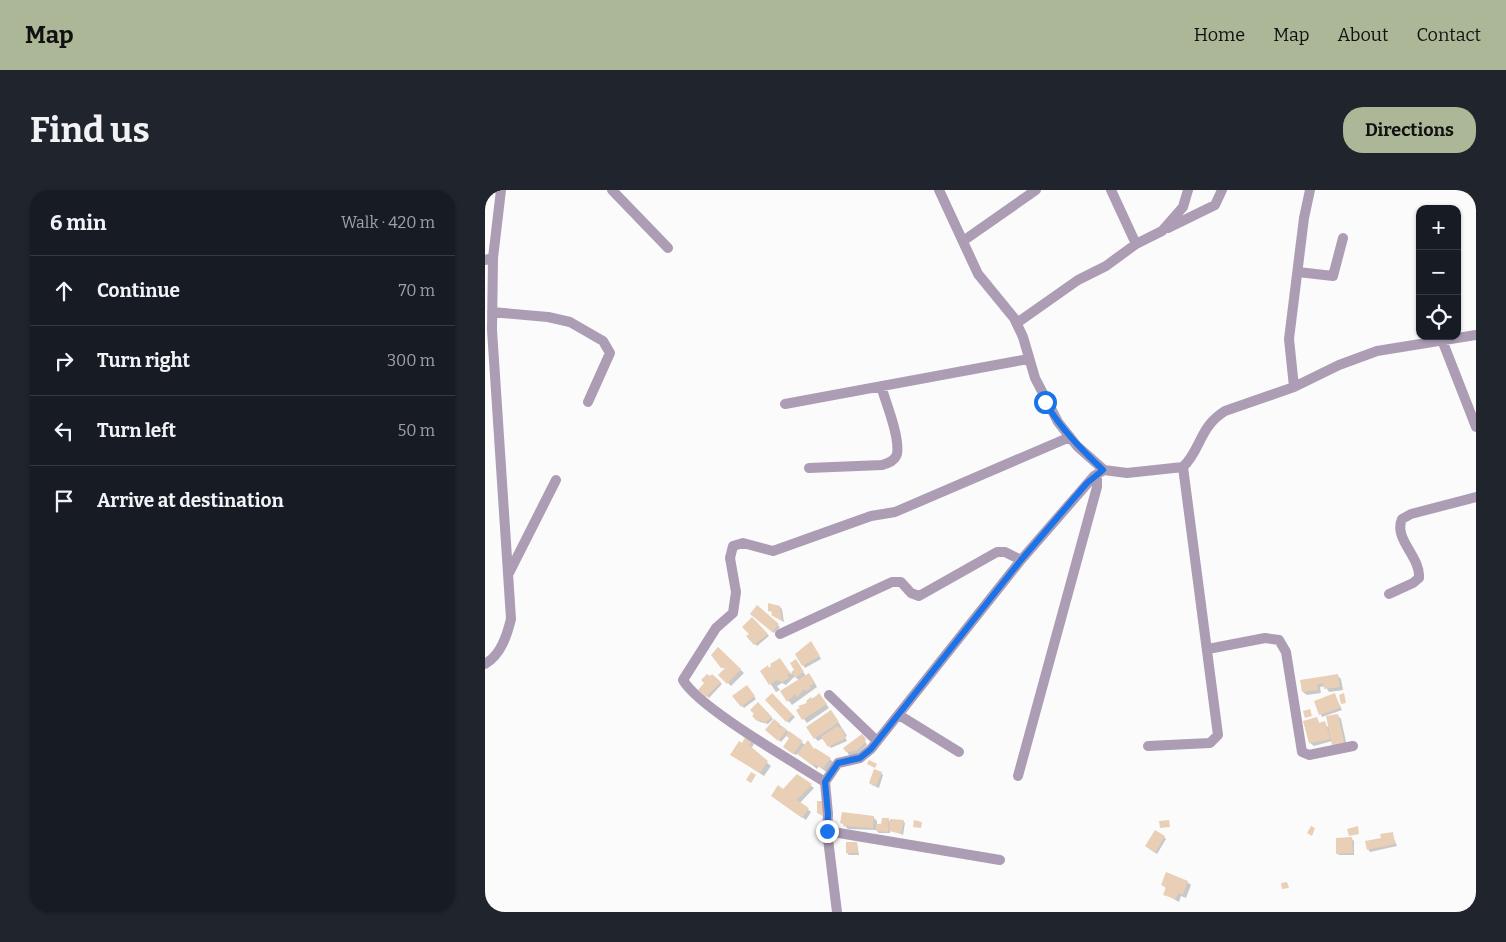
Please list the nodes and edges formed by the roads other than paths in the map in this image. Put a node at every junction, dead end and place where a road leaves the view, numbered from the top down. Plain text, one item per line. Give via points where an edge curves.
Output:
1 (501, 190) edge
2 (612, 190) edge
3 (939, 190) edge
4 (1036, 190) edge
5 (1111, 190) edge
6 (1188, 190) edge
7 (1222, 190) edge
8 (1310, 190) edge
9 (1162, 231) junction
10 (1343, 238) dead end
11 (963, 241) junction
12 (1136, 244) junction
13 (669, 248) dead end
14 (489, 259) edge
15 (1298, 272) junction
16 (492, 312) junction
17 (1017, 323) junction
18 (1476, 335) edge
19 (1461, 337) edge
20 (1442, 340) joint
21 (1028, 359) junction
22 (881, 386) junction
23 (1294, 387) junction
24 (588, 402) dead end
25 (785, 404) dead end
26 (1476, 427) edge
27 (1070, 437) junction
28 (1183, 467) junction
29 (809, 468) dead end
30 (1103, 470) junction
31 (1094, 476) junction
32 (556, 480) dead end
33 (1476, 497) edge
34 (1021, 560) junction
35 (509, 574) junction
36 (1389, 594) dead end
37 (780, 634) dead end
38 (1208, 649) junction
39 (485, 664) edge
40 (829, 695) dead end
41 (899, 715) junction
42 (877, 741) junction
43 (1148, 746) dead end
44 (1353, 746) dead end
45 (959, 752) dead end
46 (1018, 776) dead end
47 (825, 782) junction
48 (827, 831) junction
49 (999, 860) dead end
50 (837, 912) edge

1 - 14 street
2 - 13 street
3 - 11 street
4 - 11 street
5 - 12 street
6 - 9 street via 1183,207
7 - 9 street via 1215,204
8 - 15 street
9 - 12 street
10 - 15 street via 1333,276
11 - 17 street via 978,274
12 - 17 street
14 - 16 street
15 - 23 street via 1289,339
16 - 24 street via 560,319 603,341 610,353
16 - 35 street
17 - 21 street
18 - 19 street
20 - 23 street via 1377,350 1339,364
20 - 26 street
21 - 22 street
21 - 27 street via 1045,402
22 - 25 street
22 - 29 street via 897,441 897,455 891,462
23 - 28 street via 1215,417
27 - 30 street
27 - 47 street via 895,512 871,516 773,550 743,543 733,546 730,558 737,592 733,613 716,628 683,680 732,722
28 - 30 street via 1127,473
28 - 38 street
30 - 31 street
31 - 34 street
31 - 46 street via 1097,488
32 - 35 street
33 - 36 street via 1402,519 1401,531 1418,567 1419,578
34 - 37 street via 1005,552 997,552 919,596 911,593 901,582 892,582
34 - 41 street
35 - 39 street via 511,619 506,638
38 - 43 street via 1218,730 1216,739 1210,743
38 - 44 street via 1265,638 1279,640 1286,652 1302,752 1309,755
40 - 42 street
41 - 42 street
41 - 45 street
42 - 47 street via 860,758 838,763
47 - 48 street
48 - 49 street
48 - 50 street

